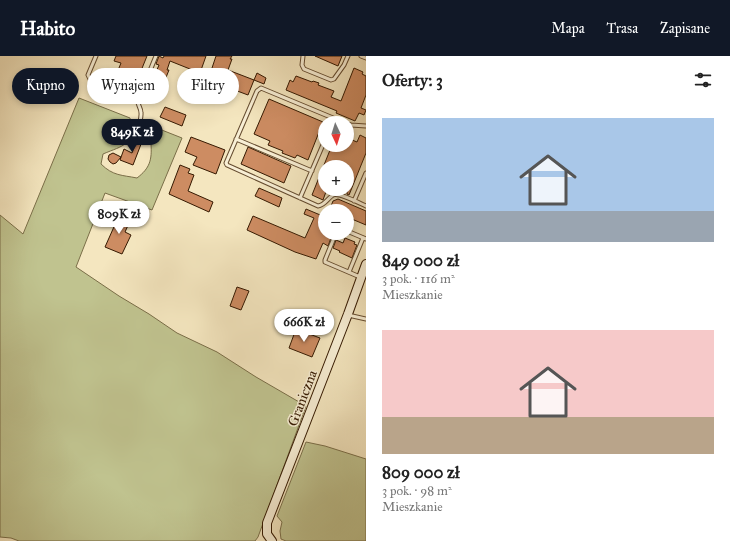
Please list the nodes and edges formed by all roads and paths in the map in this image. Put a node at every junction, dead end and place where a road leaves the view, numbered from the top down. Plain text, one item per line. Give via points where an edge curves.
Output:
1 (96, 56) edge
2 (156, 56) edge
3 (303, 56) edge
4 (348, 56) edge
5 (361, 56) edge
6 (366, 58) edge
7 (91, 68) edge
8 (151, 68) edge
9 (137, 104) edge
10 (329, 116) edge
11 (354, 125) edge
12 (366, 126) edge
13 (236, 139) junction
14 (131, 144) dead end
15 (320, 152) edge
16 (312, 171) junction
17 (366, 174) edge
18 (300, 198) junction
19 (354, 201) junction
20 (366, 206) edge
21 (354, 235) edge
22 (364, 239) edge
23 (333, 240) edge
24 (366, 264) edge
25 (349, 272) junction
26 (360, 278) junction
27 (348, 314) junction
28 (366, 320) edge
29 (272, 541) edge

1 - 7 lane
2 - 8 lane
3 - 4 lane via 304,69 331,80
5 - 6 lane
9 - 14 lane via 141,118
10 - 13 lane via 260,88
11 - 12 lane
13 - 16 lane
13 - 18 lane via 227,165
15 - 16 lane
16 - 18 lane
17 - 19 lane
18 - 19 lane via 318,206 336,194
19 - 20 lane
21 - 22 lane
22 - 25 lane
23 - 25 lane via 326,263
24 - 26 street, Graniczna
25 - 26 lane
26 - 27 street, Graniczna
27 - 28 lane
27 - 29 street, Graniczna via 267,523 267,534

